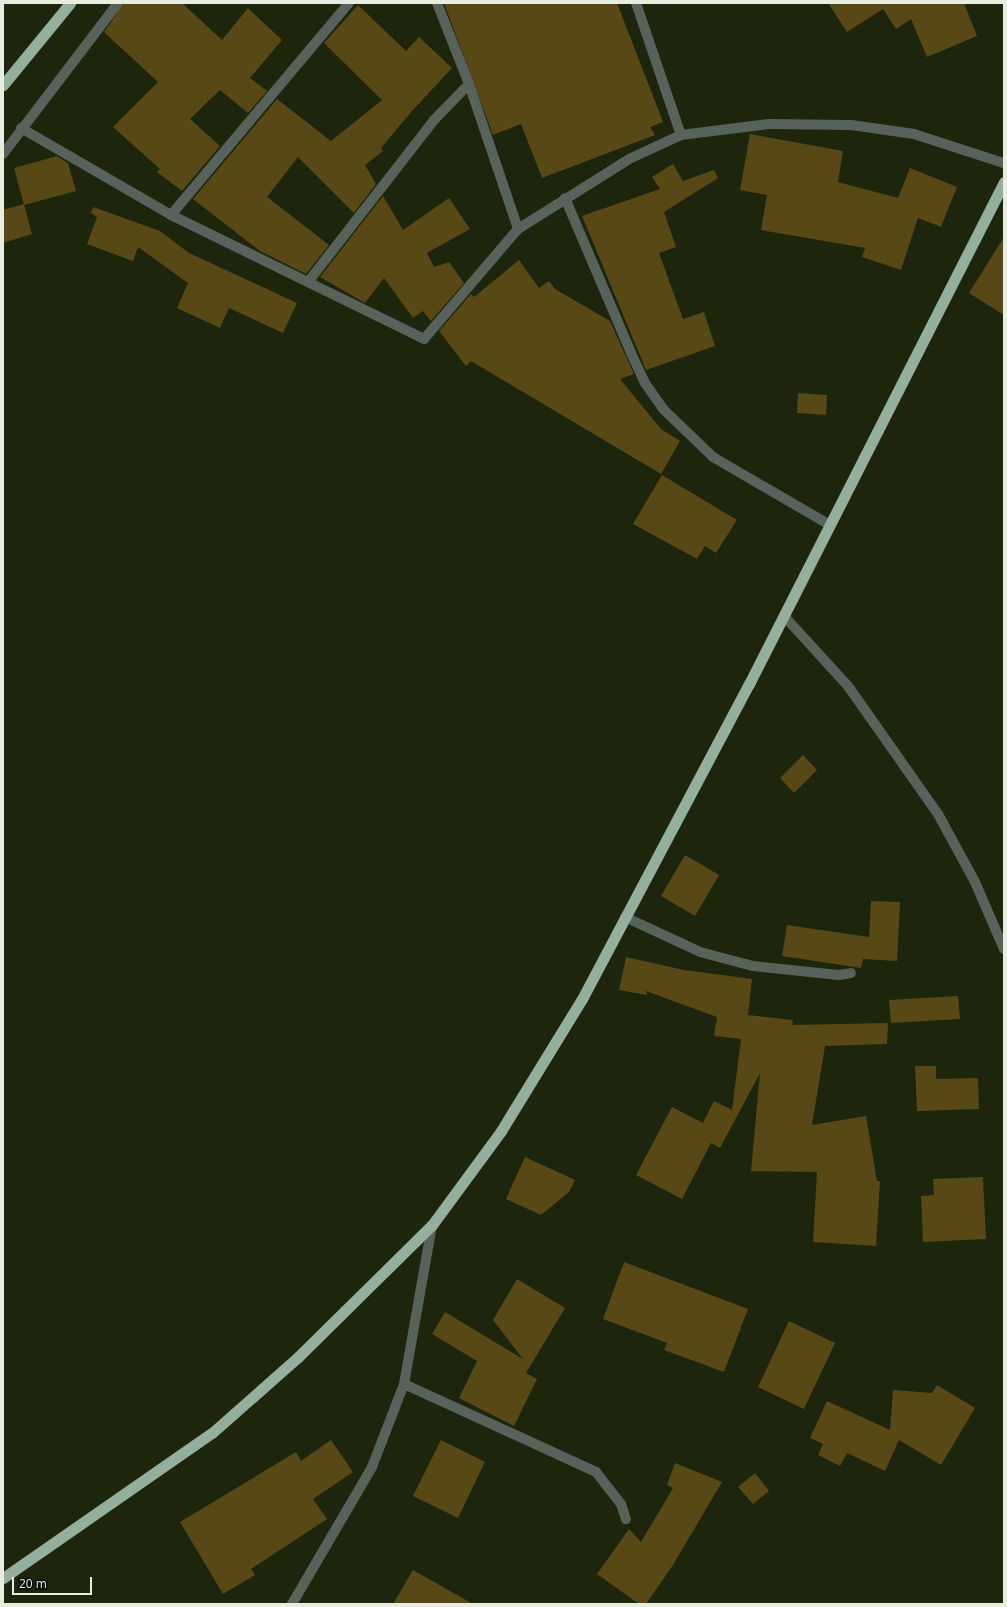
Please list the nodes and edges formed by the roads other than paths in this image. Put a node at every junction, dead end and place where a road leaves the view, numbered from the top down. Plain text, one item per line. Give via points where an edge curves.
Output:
1 (70, 3) edge
2 (118, 3) edge
3 (349, 3) edge
4 (437, 3) edge
5 (636, 3) edge
6 (469, 84) junction
7 (3, 85) edge
8 (21, 128) junction
9 (681, 135) junction
10 (3, 154) edge
11 (1004, 163) edge
12 (1004, 182) edge
13 (565, 198) junction
14 (171, 215) junction
15 (518, 229) junction
16 (308, 282) junction
17 (830, 525) junction
18 (784, 616) junction
19 (625, 918) junction
20 (1004, 949) edge
21 (851, 974) dead end
22 (432, 1225) junction
23 (404, 1384) junction
24 (626, 1519) dead end
25 (3, 1578) edge
26 (292, 1604) edge

1 - 7 highway
2 - 8 street
3 - 14 street
4 - 6 street
5 - 9 street
6 - 15 street
6 - 16 street via 434,120
8 - 10 street
8 - 14 street
9 - 11 street via 768,124 851,125 914,134
9 - 13 street via 629,159
12 - 17 highway
13 - 15 street
13 - 17 street via 631,353 645,383 663,409 713,457
14 - 16 street
15 - 16 street via 424,339
17 - 18 highway
18 - 19 highway
18 - 20 street via 848,686 938,814 975,882
19 - 21 street via 700,952 753,966
19 - 22 highway via 582,999 501,1132
22 - 23 street
22 - 25 highway via 344,1314 212,1433
23 - 24 street via 596,1472 621,1504
23 - 26 street via 372,1467

